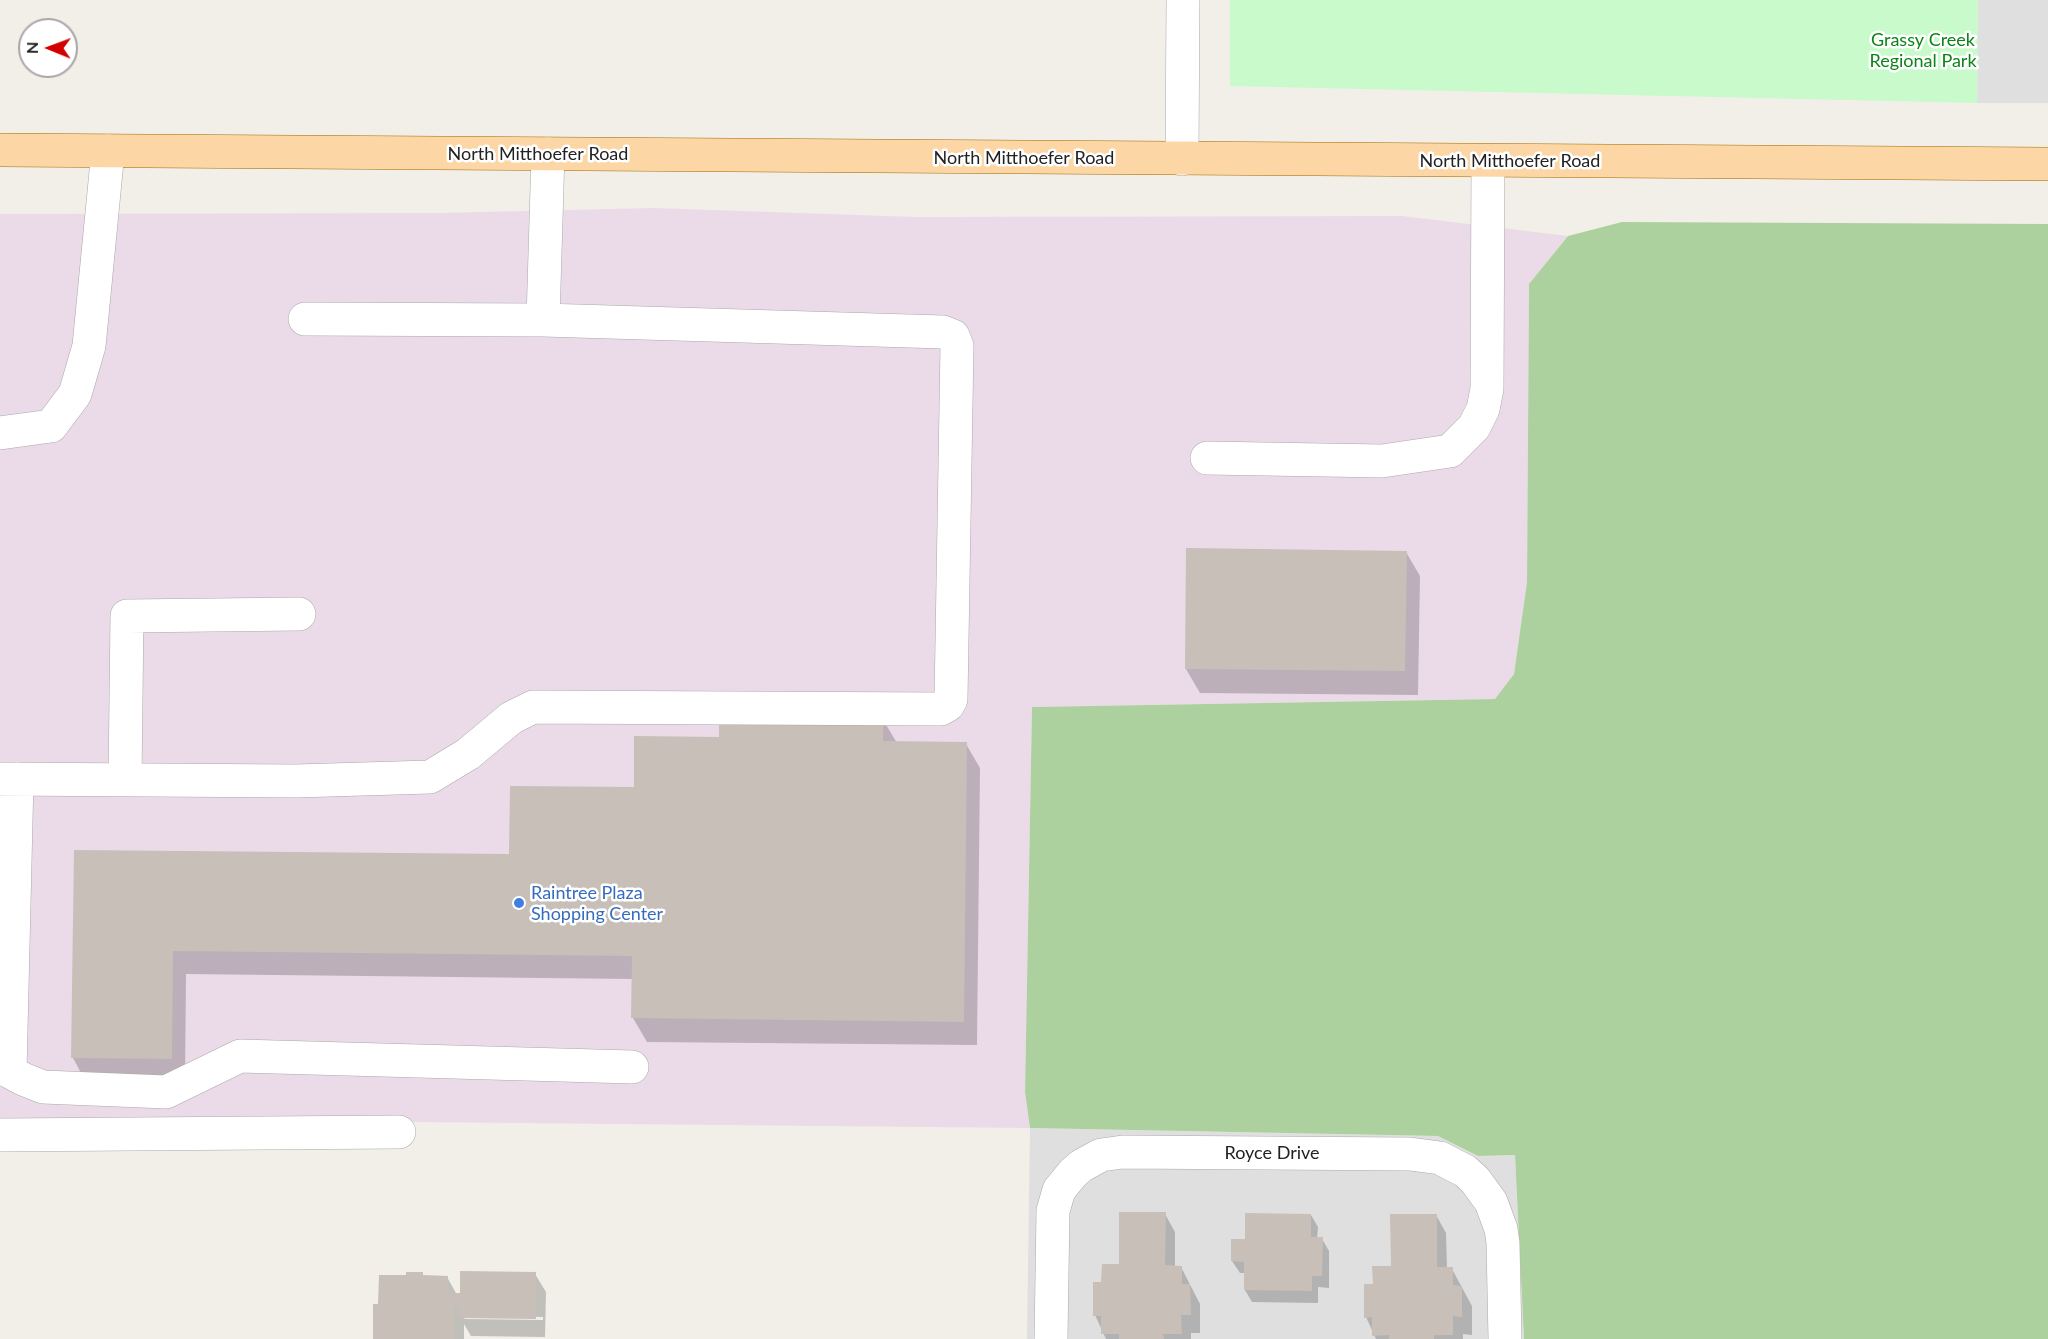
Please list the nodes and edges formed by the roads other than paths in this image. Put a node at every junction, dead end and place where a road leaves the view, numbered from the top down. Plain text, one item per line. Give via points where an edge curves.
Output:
1 (1183, 0) edge
2 (0, 150) edge
3 (108, 151) junction
4 (548, 154) junction
5 (1182, 159) junction
6 (1488, 161) junction
7 (2048, 164) edge
8 (305, 319) dead end
9 (543, 320) junction
10 (0, 433) edge
11 (1207, 458) dead end
12 (299, 614) dead end
13 (9, 779) edge
14 (125, 780) junction
15 (632, 1067) dead end
16 (399, 1132) dead end
17 (0, 1135) edge
18 (1051, 1339) edge
19 (1505, 1339) edge

1 - 5 street
2 - 3 main road, North Mitthoefer Road
3 - 4 main road, North Mitthoefer Road
3 - 10 street via 89,346 75,394 51,426
4 - 5 main road, North Mitthoefer Road
4 - 9 street
5 - 6 main road, North Mitthoefer Road
6 - 7 main road, North Mitthoefer Road
6 - 11 street via 1487,388 1474,427 1450,451 1382,461
8 - 9 street
9 - 14 street via 944,332 953,336 957,357 948,705 940,709 533,707 511,718 468,754 430,777
12 - 14 street via 127,616
13 - 14 street
13 - 15 street via 10,1072 23,1079 43,1087 166,1092 240,1056
16 - 17 street
18 - 19 street, Royce Drive via 1053,1211 1059,1190 1073,1173 1101,1155 1135,1152 1410,1154 1440,1158 1475,1180 1491,1202 1501,1229

